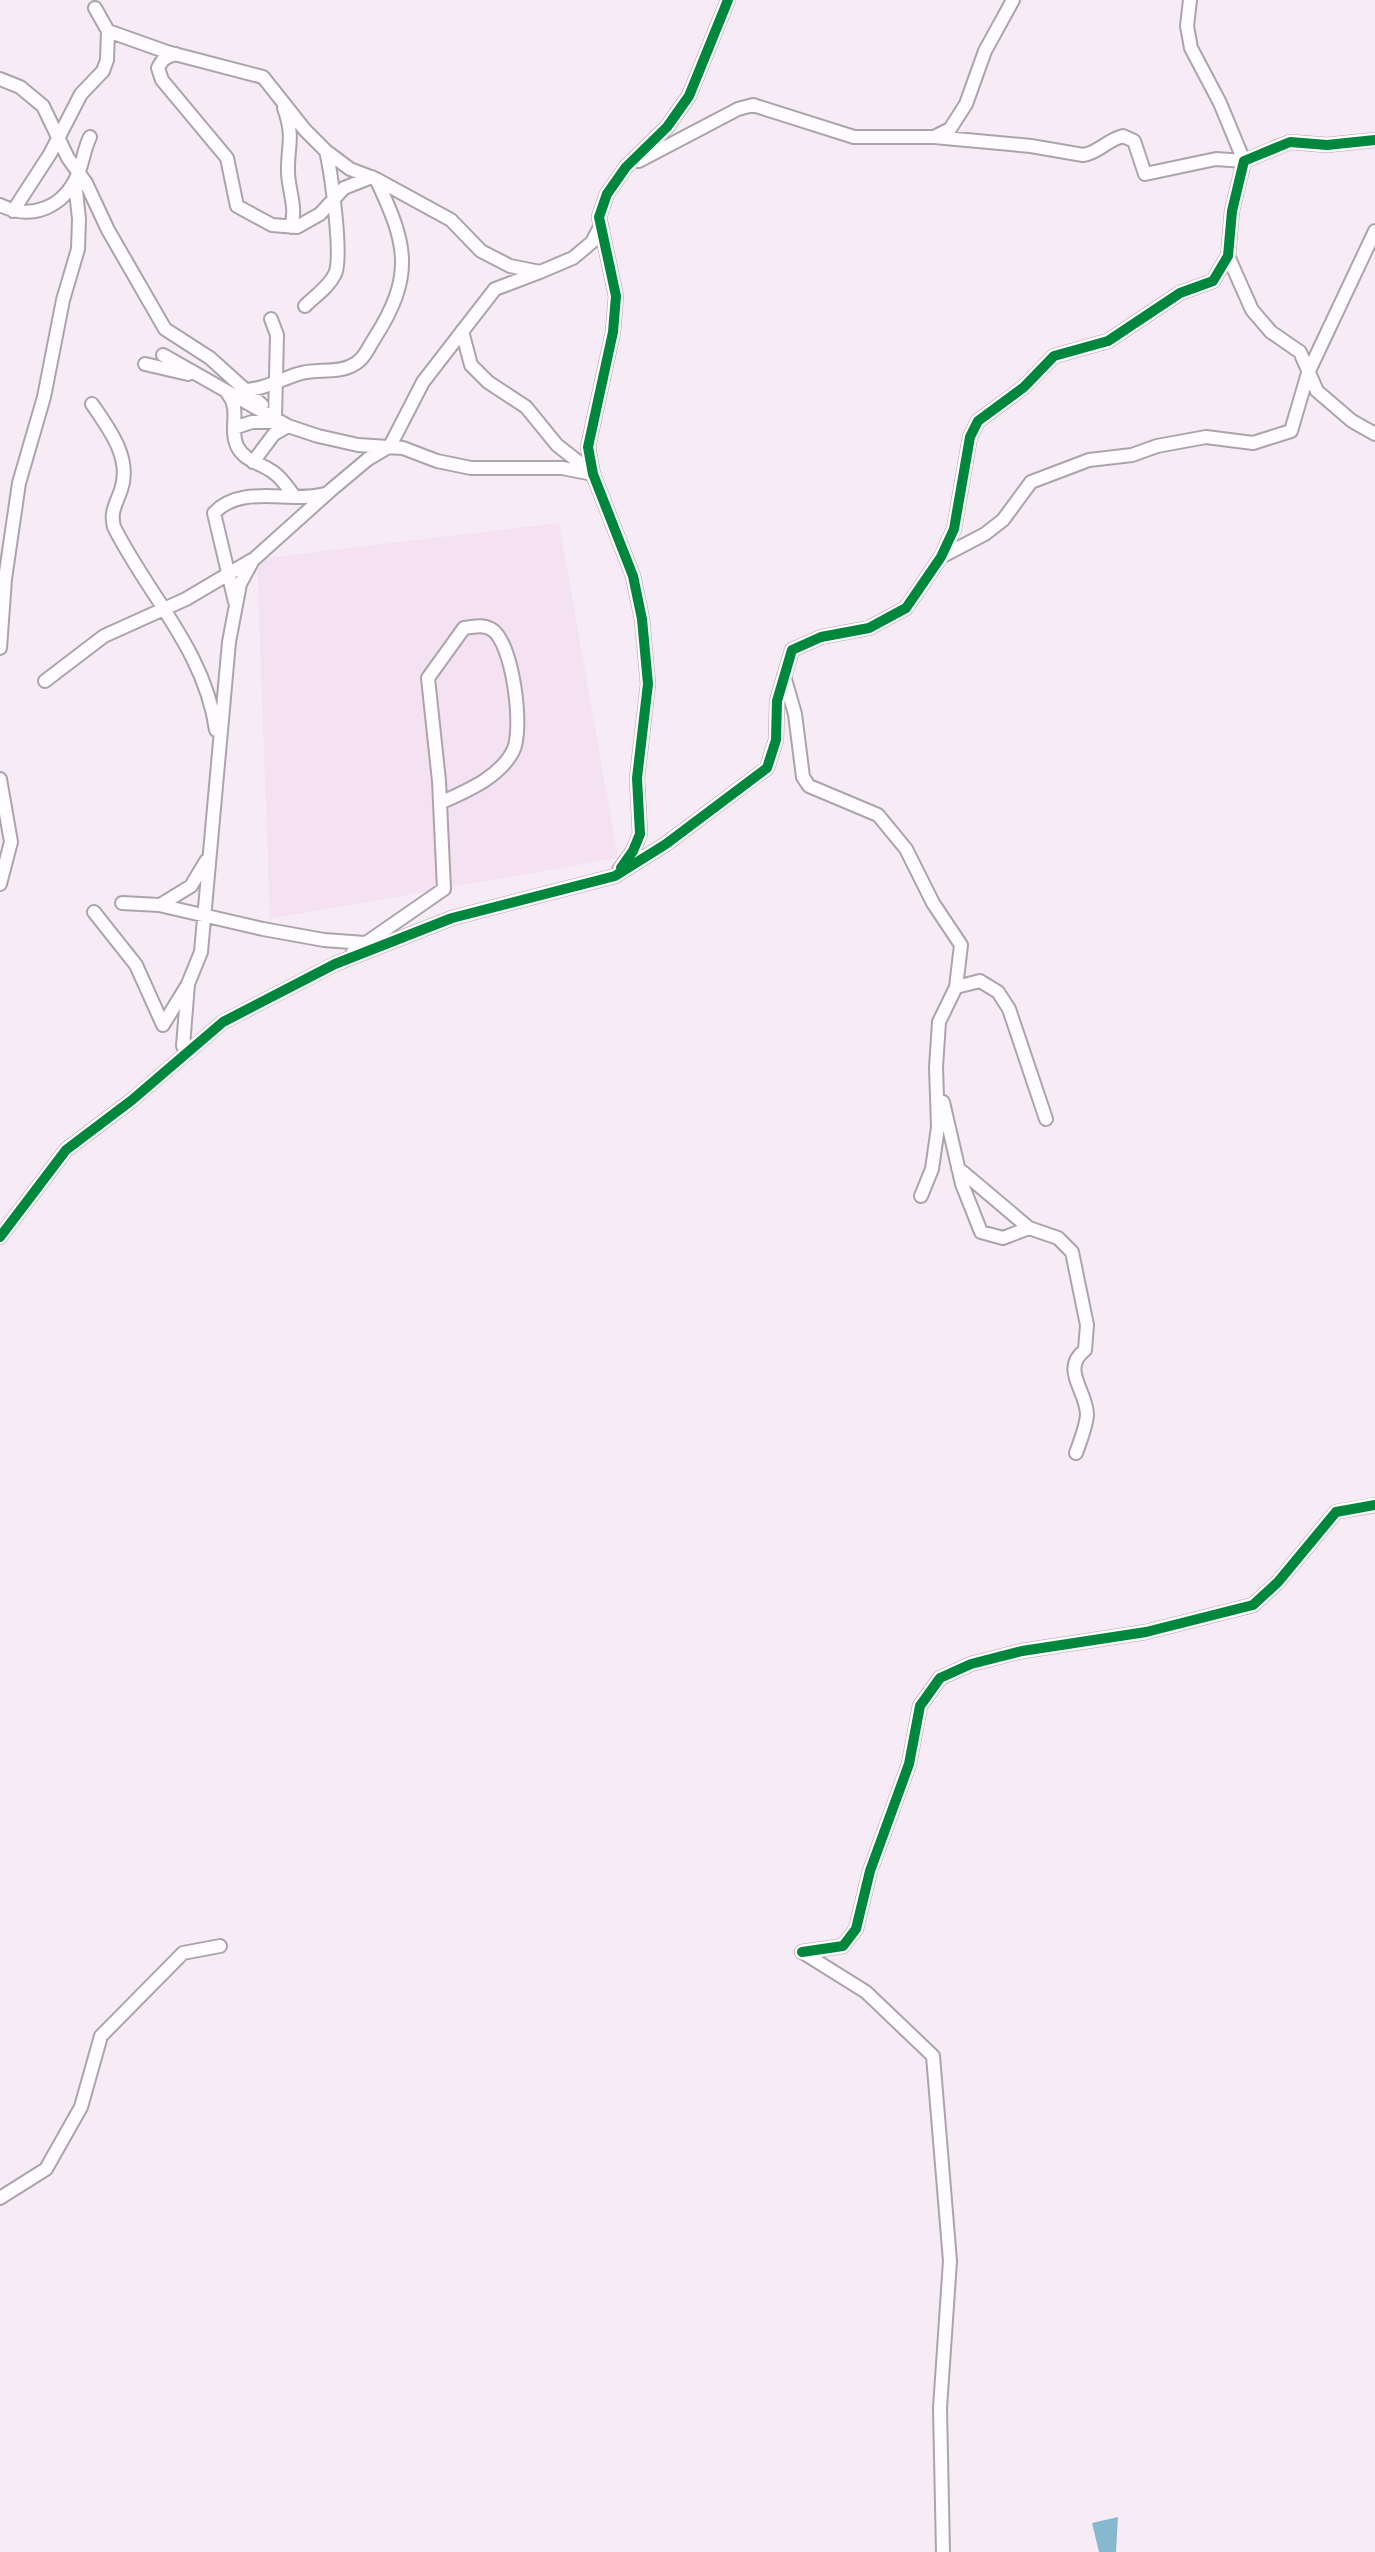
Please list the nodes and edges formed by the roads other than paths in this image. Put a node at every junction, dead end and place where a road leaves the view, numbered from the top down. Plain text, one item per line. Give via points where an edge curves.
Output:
1 (728, 0) edge
2 (1013, 0) edge
3 (1190, 0) edge
4 (95, 8) dead end
5 (108, 31) junction
6 (176, 54) junction
7 (0, 79) edge
8 (278, 92) junction
9 (57, 136) junction
10 (90, 137) dead end
11 (934, 137) junction
12 (1375, 140) edge
13 (326, 150) junction
14 (1244, 161) junction
15 (626, 167) junction
16 (79, 173) junction
17 (374, 178) junction
18 (332, 203) junction
19 (0, 205) edge
20 (13, 211) junction
21 (601, 225) junction
22 (290, 227) junction
23 (1375, 231) edge
24 (1228, 256) junction
25 (540, 272) junction
26 (305, 306) dead end
27 (271, 319) dead end
28 (462, 331) junction
29 (163, 355) dead end
30 (145, 364) dead end
31 (1308, 373) junction
32 (196, 374) junction
33 (276, 384) junction
34 (223, 388) junction
35 (246, 390) junction
36 (92, 404) dead end
37 (283, 422) junction
38 (234, 428) junction
39 (1375, 433) edge
40 (390, 446) junction
41 (253, 462) junction
42 (593, 474) junction
43 (327, 493) junction
44 (295, 497) junction
45 (941, 557) junction
46 (253, 560) junction
47 (229, 573) junction
48 (235, 603) junction
49 (165, 609) junction
50 (0, 648) edge
51 (783, 672) junction
52 (45, 681) dead end
53 (218, 747) junction
54 (0, 779) edge
55 (440, 803) junction
56 (210, 852) junction
57 (615, 876) junction
58 (0, 884) edge
59 (122, 903) dead end
60 (159, 905) junction
61 (94, 912) dead end
62 (204, 916) junction
63 (365, 943) junction
64 (335, 964) junction
65 (188, 984) junction
66 (956, 987) junction
67 (183, 1046) dead end
68 (936, 1063) junction
69 (1046, 1119) dead end
70 (958, 1168) junction
71 (921, 1196) dead end
72 (1029, 1228) junction
73 (2, 1234) edge
74 (1076, 1453) dead end
75 (1375, 1506) edge
76 (220, 1946) dead end
77 (0, 2198) edge
78 (943, 2552) edge

1 - 15 street via 689,96 667,127
2 - 11 street via 985,51 966,104 950,129
3 - 14 street via 1187,26 1191,48
4 - 5 street
5 - 6 street
5 - 9 street via 103,71 80,94
6 - 8 street via 253,73
6 - 22 street via 161,61 162,80 226,158 237,206 272,225
7 - 9 street via 35,98
8 - 13 street
8 - 22 street via 292,141 288,172 295,207
9 - 16 street
9 - 20 street
10 - 16 street
11 - 14 street via 1083,155 1123,136 1134,141 1145,174 1216,159
11 - 15 street via 854,137 753,105
12 - 14 street via 1327,145 1290,142
13 - 17 street via 351,169
13 - 18 street
14 - 24 street via 1232,211
15 - 21 street via 607,194
16 - 20 street via 50,207 38,212
16 - 35 street via 164,329 210,358
16 - 50 street via 78,249 19,483
17 - 18 street via 344,188
17 - 25 street via 451,220 481,251 510,266
17 - 33 street via 403,250 397,295 364,358 344,370 299,373
18 - 22 street via 310,222
18 - 26 street via 336,272
19 - 20 street
21 - 25 street via 592,243 573,258
21 - 42 street via 616,296 613,332 587,447
23 - 31 street
24 - 31 street via 1252,310 1271,332 1300,352
24 - 45 street via 1213,281 1180,293 1108,341 1054,356 1024,387 978,421 970,437 954,529
25 - 28 street via 495,289
27 - 33 street via 277,335
28 - 40 street via 414,397
28 - 42 street via 471,365 526,407 557,445
29 - 32 street
30 - 32 street
31 - 39 street via 1317,391 1352,421
31 - 45 street via 1291,430 1253,443 1206,437 1132,456 1089,460 1031,482 1003,520
32 - 34 street
33 - 35 street
33 - 37 street
34 - 35 street
34 - 37 street
34 - 38 street via 236,406
35 - 37 street
36 - 49 street via 114,434 122,458 123,484 113,511 114,527
37 - 38 street via 260,421
37 - 40 street via 358,445
37 - 41 street
38 - 41 street via 237,447
40 - 42 street via 471,468 549,467
40 - 43 street
41 - 44 street via 275,474
42 - 57 street via 633,576 648,684 637,778 640,834
43 - 44 street
43 - 46 street
44 - 47 street via 243,497 222,504 214,513
45 - 51 street via 906,608 869,628 821,637 792,650
46 - 47 street
46 - 48 street
47 - 48 street
47 - 49 street
48 - 53 street
49 - 52 street via 104,636
49 - 53 street via 207,689
51 - 57 street via 776,740 767,768
51 - 66 street via 803,777 809,786 878,815 906,849 961,945
53 - 56 street
54 - 58 street via 11,842
55 - 55 street via 428,678 464,628 481,626 493,630 501,640 513,680 519,727 513,751 496,772
55 - 63 street via 444,889
56 - 60 street via 191,886
56 - 62 street
57 - 64 street via 452,918
59 - 60 street
60 - 62 street
61 - 65 street via 136,965 163,1025
62 - 63 street via 324,940
62 - 65 street via 201,952
63 - 64 street
64 - 73 street via 223,1023 66,1150
65 - 67 street
66 - 68 street via 939,1022
66 - 69 street via 980,981 998,992 1009,1009
68 - 70 street
68 - 71 street via 938,1126 932,1169
70 - 72 street
70 - 72 street via 981,1232 1003,1238
72 - 74 street via 1058,1238 1072,1252 1087,1325 1085,1350 1077,1357 1073,1374 1087,1416
75 - 78 street via 1336,1512 1253,1605 1146,1632 1022,1651 971,1664 940,1678 920,1706 909,1763 870,1871 856,1929 843,1946 802,1952 866,1992 933,2056 950,2261 940,2408
76 - 77 street via 183,1954 101,2036 81,2107 46,2169

